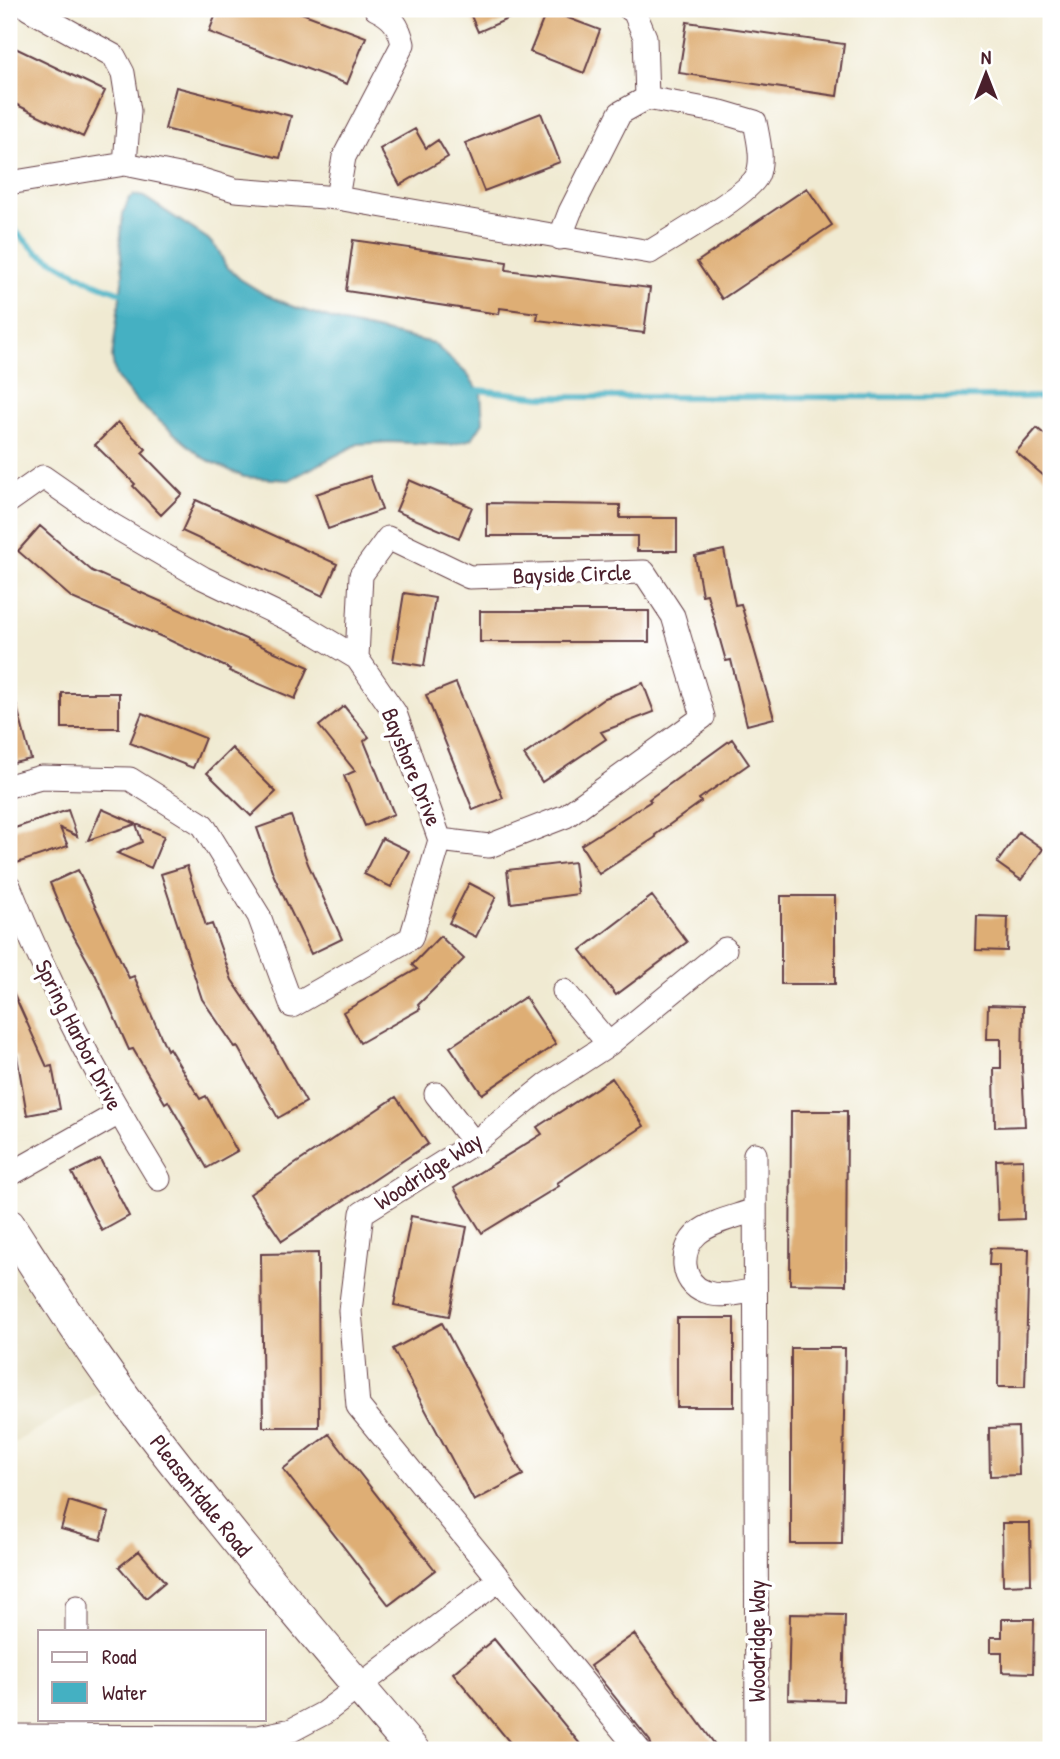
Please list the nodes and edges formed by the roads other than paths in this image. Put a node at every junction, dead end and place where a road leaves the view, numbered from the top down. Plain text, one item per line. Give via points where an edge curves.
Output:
1 (29, 9) edge
2 (376, 9) edge
3 (630, 9) edge
4 (647, 98) junction
5 (125, 164) junction
6 (9, 183) edge
7 (337, 198) junction
8 (560, 238) junction
9 (9, 501) edge
10 (357, 658) junction
11 (9, 786) edge
12 (440, 840) junction
13 (9, 886) edge
14 (725, 949) dead end
15 (564, 991) dead end
16 (609, 1044) junction
17 (436, 1094) dead end
18 (119, 1114) junction
19 (474, 1143) junction
20 (755, 1154) dead end
21 (9, 1175) edge
22 (159, 1179) dead end
23 (754, 1210) junction
24 (9, 1225) edge
25 (755, 1290) junction
26 (500, 1579) junction
27 (77, 1607) dead end
28 (77, 1630) edge
29 (358, 1686) junction
30 (77, 1728) edge
31 (9, 1736) edge
32 (414, 1750) edge
33 (639, 1750) edge
34 (757, 1750) edge

1 - 5 street via 114,56 123,73 129,111
2 - 7 street via 397,24 403,44 344,157
3 - 4 street via 645,37
4 - 8 street via 620,113
4 - 8 street via 755,122 760,160 757,178 650,252
5 - 6 street
5 - 7 street via 235,190
7 - 8 street
9 - 10 street, Bayshore Drive via 43,477 112,525 203,578 306,627
10 - 12 street, Bayshore Drive via 395,713
10 - 12 street, Bayside Circle via 362,575 388,538 469,577 644,572 673,616 703,717 566,816 489,846
11 - 12 street, Bayshore Drive via 41,777 130,779 203,825 259,916 292,1006 411,938
13 - 18 street, Spring Harbor Drive via 80,1044
14 - 16 street, Woodridge Way
15 - 16 street
16 - 19 street, Woodridge Way via 546,1085
17 - 19 street
18 - 21 street
18 - 22 street, Spring Harbor Drive
19 - 26 street, Woodridge Way via 362,1213 350,1311 358,1406
20 - 23 street, Woodridge Way
23 - 25 street, Woodridge Way
23 - 25 street via 699,1233 684,1254 685,1267 697,1288 733,1294
24 - 29 main road, Pleasantdale Road via 139,1417
25 - 34 street, Woodridge Way
26 - 29 street
26 - 33 street, Woodridge Way
27 - 28 street
29 - 30 street via 324,1713 292,1730 258,1737
29 - 32 main road, Pleasantdale Road
30 - 31 street

